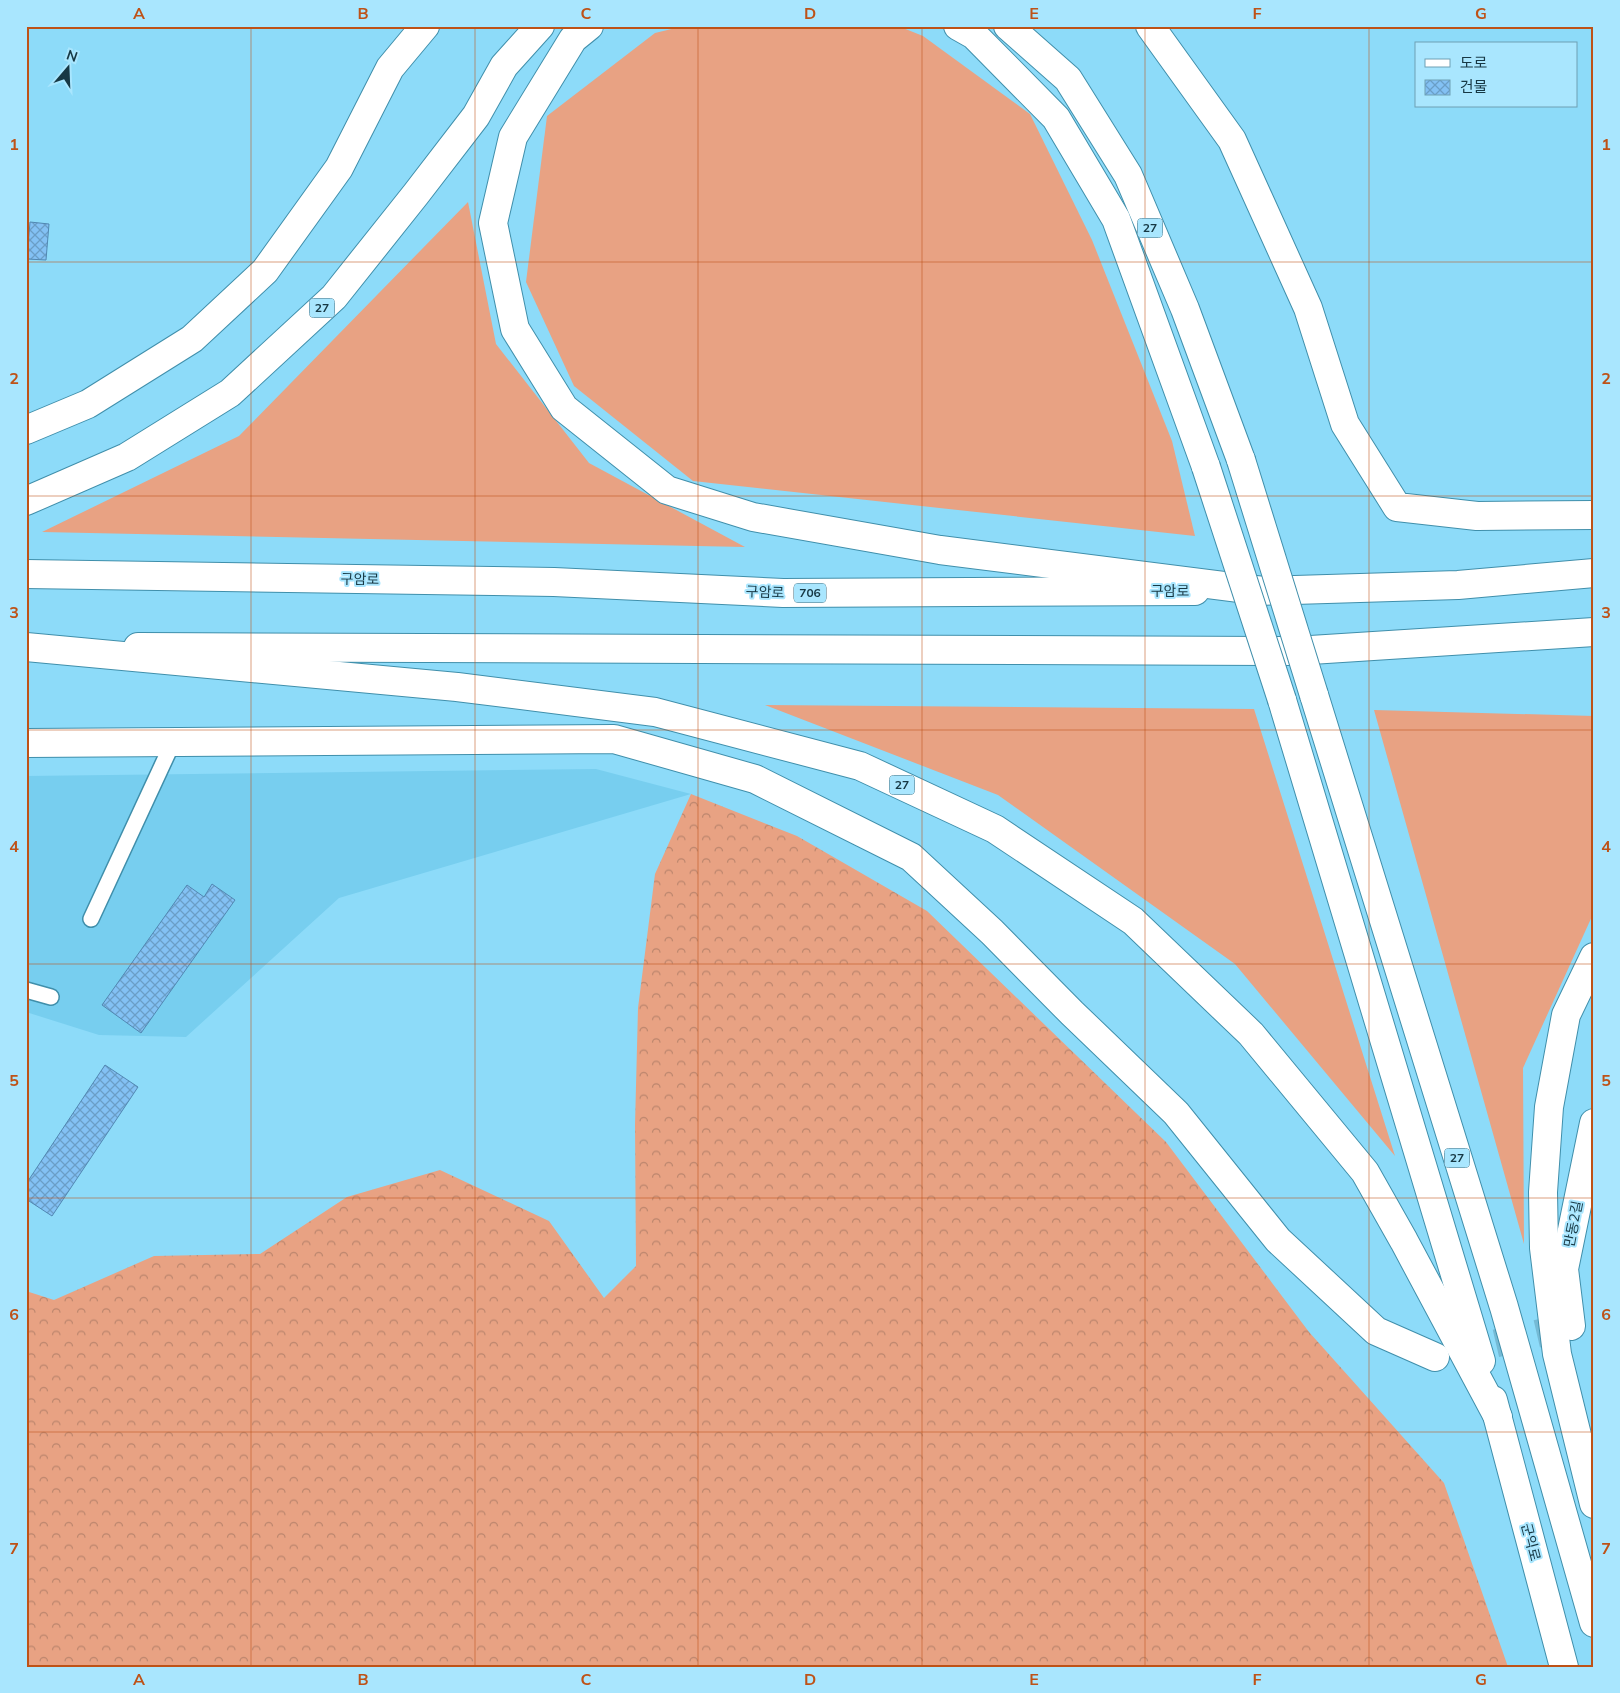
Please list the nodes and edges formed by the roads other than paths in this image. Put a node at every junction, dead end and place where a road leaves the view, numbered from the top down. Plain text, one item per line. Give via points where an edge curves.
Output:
1 (425, 26) edge
2 (540, 26) edge
3 (589, 26) edge
4 (958, 26) edge
5 (1008, 26) edge
6 (1150, 26) edge
7 (26, 430) edge
8 (26, 501) edge
9 (1594, 515) edge
10 (1594, 573) edge
11 (26, 574) edge
12 (1263, 591) junction
13 (1594, 632) edge
14 (26, 647) edge
15 (173, 742) junction
16 (26, 743) edge
17 (91, 919) dead end
18 (1594, 957) edge
19 (26, 990) edge
20 (51, 997) dead end
21 (1594, 1123) edge
22 (1571, 1326) dead end
23 (1435, 1357) tunnel mouth
24 (1498, 1417) junction
25 (1594, 1504) edge
26 (1594, 1623) edge
27 (1564, 1667) edge

1 - 7 main road via 390,68 339,168 265,271 192,339 88,404
2 - 8 main road, 27 via 504,66 476,116 334,297 230,393 127,457
3 - 12 main road via 573,39 513,137 494,223 514,329 564,408 667,490 753,517 940,550
4 - 24 main road, bridge via 974,35 1056,118 1116,219 1206,467 1282,700
5 - 26 main road, 27, bridge via 1068,80 1128,175 1242,460 1504,1307
6 - 9 main road via 1232,140 1308,308 1345,424 1397,507 1477,516
10 - 12 main road, 구암로 / 706 via 1458,585
11 - 12 main road, 구암로 / 706 via 554,582 783,593
13 - 14 main road via 1295,651
14 - 24 main road, 27 via 457,687 655,712 860,766 995,828 1133,921 1251,1034 1365,1172
15 - 16 main road
15 - 17 lane
15 - 23 main road via 614,738 755,779 911,857 1176,1113 1278,1240 1376,1331
18 - 25 main road via 1566,1015 1549,1108 1543,1192 1544,1248 1557,1354
19 - 20 lane
21 - 22 main road, 만동2길 via 1564,1269
24 - 27 main road, 군익로 / 27

